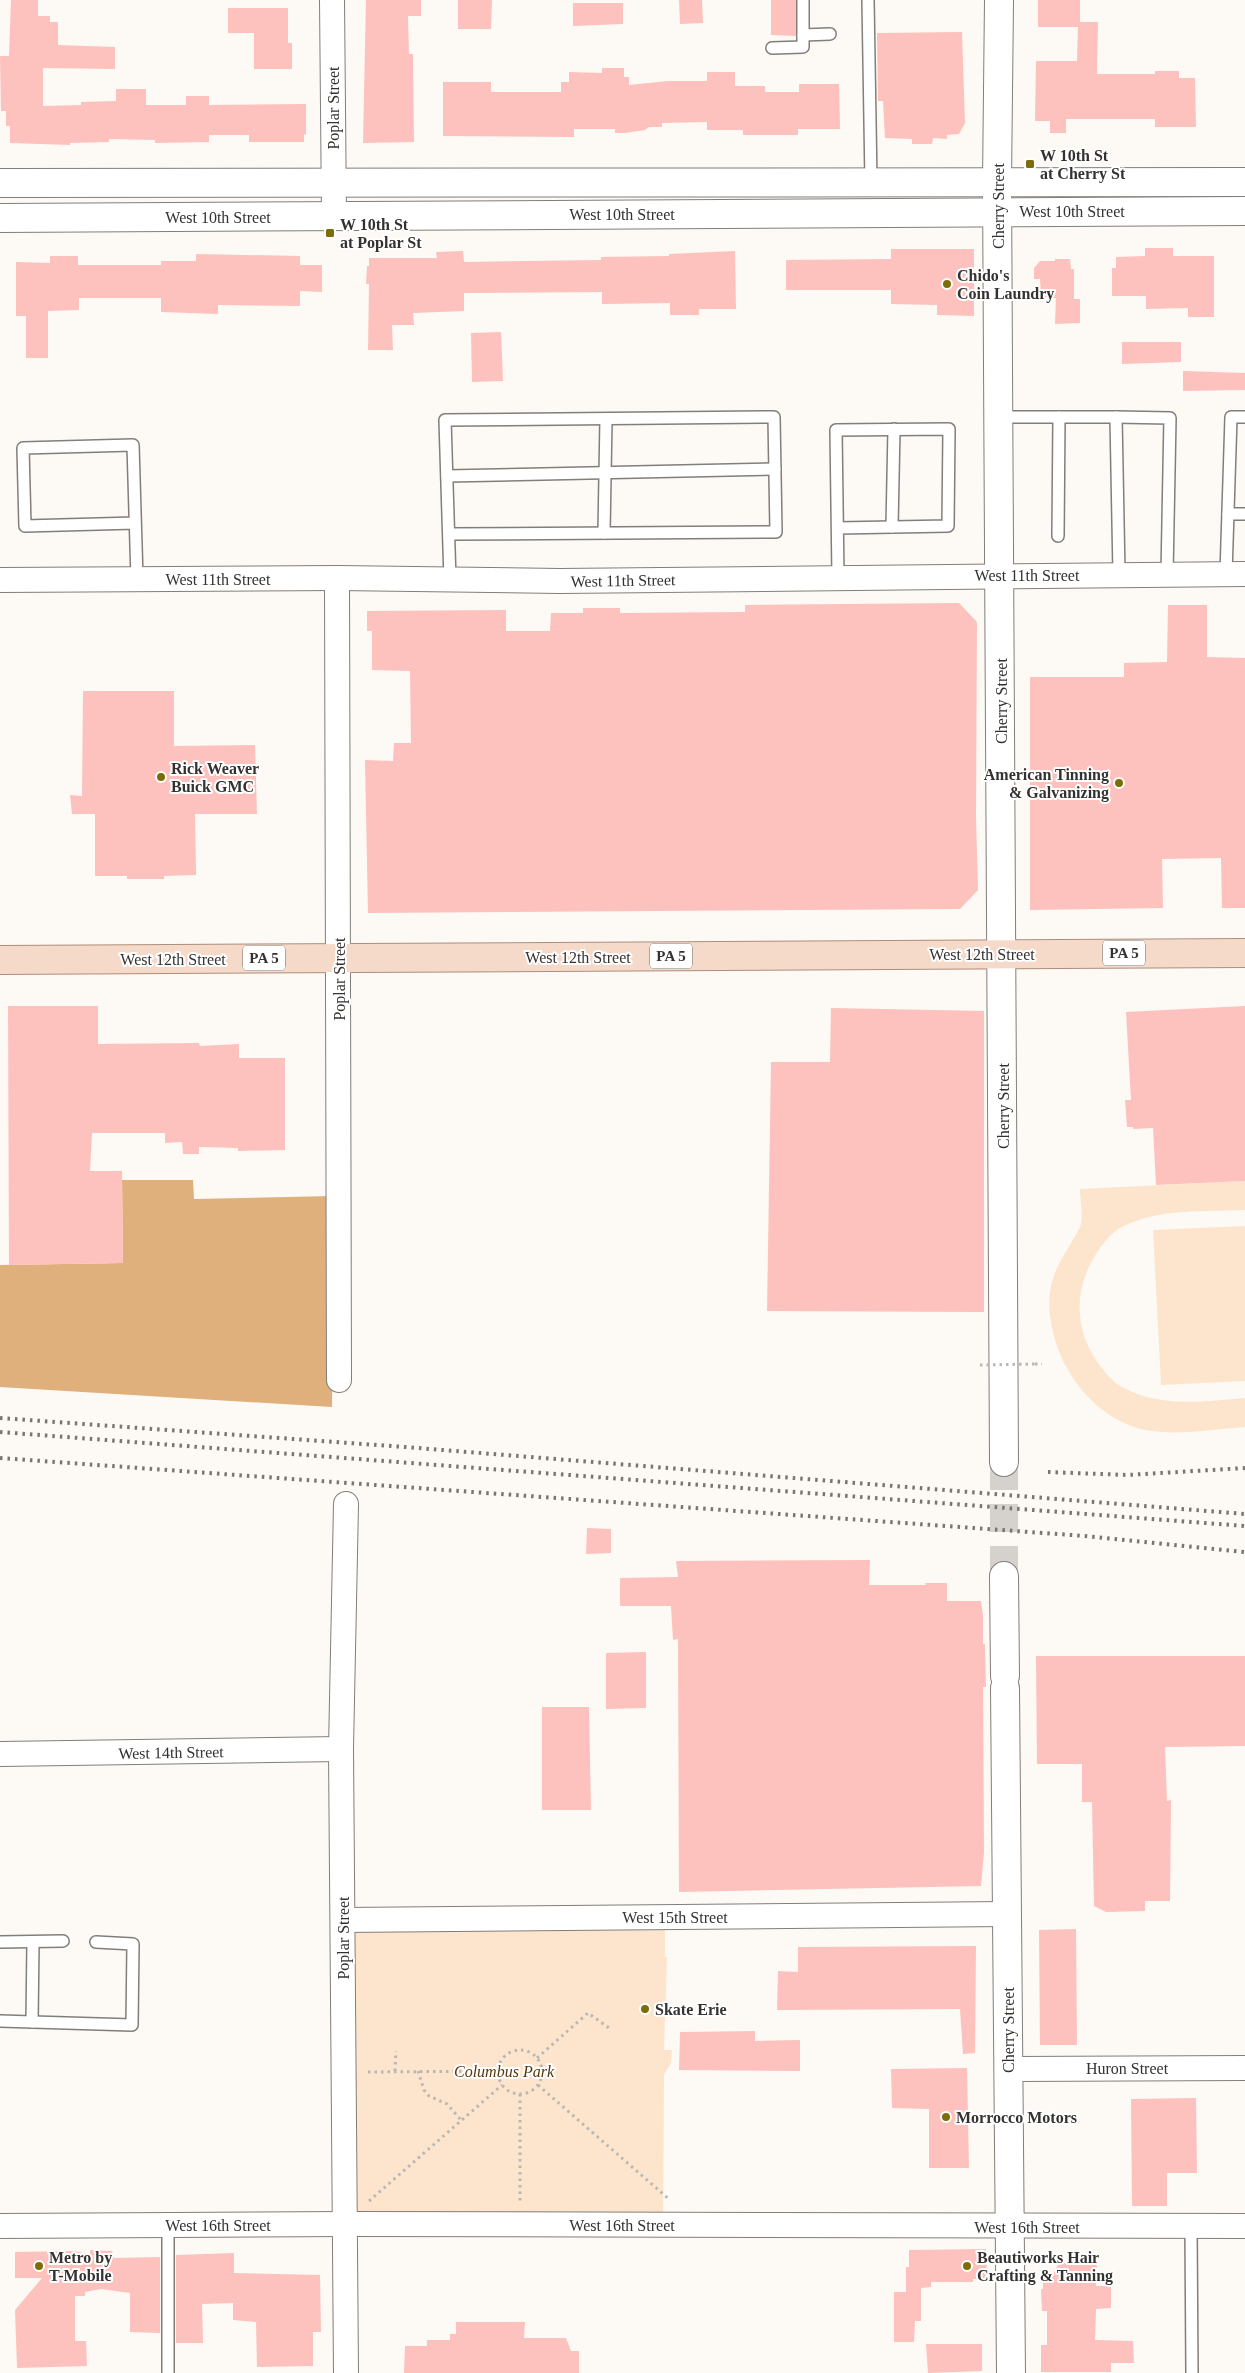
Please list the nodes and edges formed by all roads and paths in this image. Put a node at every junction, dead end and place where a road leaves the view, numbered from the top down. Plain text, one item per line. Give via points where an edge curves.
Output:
1 (332, 0) edge
2 (803, 0) edge
3 (868, 0) edge
4 (999, 0) edge
5 (830, 34) dead end
6 (803, 35) junction
7 (772, 48) dead end
8 (668, 182) junction
9 (871, 182) junction
10 (997, 182) junction
11 (1245, 182) edge
12 (0, 183) edge
13 (333, 184) junction
14 (998, 211) junction
15 (1245, 211) edge
16 (667, 214) junction
17 (334, 216) junction
18 (0, 218) edge
19 (999, 417) junction
20 (1059, 417) junction
21 (1116, 417) junction
22 (1245, 417) edge
23 (606, 419) junction
24 (894, 429) junction
25 (775, 469) junction
26 (605, 473) junction
27 (447, 476) junction
28 (1228, 514) junction
29 (1245, 514) edge
30 (135, 523) junction
31 (892, 527) junction
32 (838, 528) junction
33 (604, 533) junction
34 (449, 534) junction
35 (1058, 536) dead end
36 (1119, 574) junction
37 (1167, 574) junction
38 (1236, 574) edge
39 (1001, 575) junction
40 (838, 577) junction
41 (337, 578) junction
42 (137, 579) junction
43 (0, 580) edge
44 (450, 580) junction
45 (1245, 953) edge
46 (1002, 954) junction
47 (339, 958) junction
48 (0, 960) edge
49 (1042, 1364) dead end
50 (980, 1365) dead end
51 (339, 1380) dead end
52 (1004, 1462) tunnel mouth
53 (346, 1504) dead end
54 (1004, 1576) tunnel mouth
55 (342, 1749) junction
56 (0, 1754) edge
57 (1007, 1914) junction
58 (343, 1920) junction
59 (62, 1941) dead end
60 (0, 1942) edge
61 (33, 1942) junction
62 (96, 1942) dead end
63 (0, 2021) edge
64 (32, 2022) junction
65 (612, 2030) dead end
66 (396, 2051) dead end
67 (536, 2058) junction
68 (1245, 2068) edge
69 (1008, 2069) junction
70 (418, 2071) junction
71 (497, 2071) junction
72 (368, 2072) dead end
73 (396, 2072) junction
74 (502, 2085) junction
75 (538, 2085) junction
76 (520, 2094) junction
77 (461, 2121) junction
78 (670, 2200) dead end
79 (369, 2201) dead end
80 (520, 2201) dead end
81 (345, 2224) junction
82 (168, 2225) junction
83 (0, 2226) edge
84 (1245, 2226) edge
85 (1010, 2227) junction
86 (1191, 2227) junction
87 (168, 2373) edge
88 (346, 2373) edge
89 (1011, 2373) edge
90 (1192, 2373) edge

1 - 13 street, Poplar Street
2 - 6 lane
3 - 9 lane
4 - 10 street, Cherry Street
5 - 6 lane
6 - 7 lane via 803,47
8 - 9 street, West 10th Street
8 - 13 street, West 10th Street
8 - 16 street
9 - 10 street, West 10th Street
10 - 11 street, West 10th Street
10 - 14 street, Cherry Street
12 - 13 street, West 10th Street
13 - 17 street, Poplar Street
14 - 15 street, West 10th Street
14 - 16 street, West 10th Street
14 - 19 street, Cherry Street
16 - 17 street, West 10th Street
17 - 18 street, West 10th Street
19 - 20 lane
19 - 39 street, Cherry Street
20 - 21 lane
20 - 35 lane
21 - 36 lane
21 - 37 lane via 1170,418
22 - 28 lane via 1231,417
23 - 25 lane via 774,417
23 - 26 lane
23 - 27 lane via 445,420
24 - 31 lane
24 - 31 lane via 949,429 949,477 948,526
24 - 32 lane via 836,430
25 - 26 lane
25 - 33 lane via 776,532
26 - 27 lane
26 - 33 lane
27 - 34 lane
28 - 29 lane
28 - 38 lane
30 - 30 lane via 133,445 23,448 26,526
30 - 42 lane
31 - 32 lane
32 - 40 lane
33 - 34 lane
34 - 44 lane
36 - 37 street, West 11th Street
36 - 39 street, West 11th Street
37 - 38 street, West 11th Street
39 - 40 street, West 11th Street
39 - 46 street, Cherry Street
40 - 44 street, West 11th Street
41 - 42 street, West 11th Street
41 - 44 street, West 11th Street
41 - 47 street, Poplar Street
42 - 43 street, West 11th Street
45 - 46 main road, West 12th Street / PA 5
46 - 47 main road, West 12th Street / PA 5
46 - 52 street, Cherry Street
47 - 48 main road, West 12th Street / PA 5
47 - 51 street, Poplar Street
49 - 50 path, bridge
53 - 55 street, Poplar Street
54 - 57 street, Cherry Street
55 - 56 street, West 14th Street
55 - 58 street, Poplar Street
57 - 58 street, West 15th Street
57 - 69 street, Cherry Street
58 - 81 street, Poplar Street
59 - 61 lane
60 - 61 lane
61 - 64 lane
62 - 64 lane via 132,1944 132,2024
63 - 64 lane
65 - 67 path via 588,2013
66 - 73 path
67 - 71 path via 528,2051 514,2050 502,2058
67 - 75 path via 542,2073
68 - 69 street, Huron Street
69 - 85 street, Cherry Street
70 - 71 path
70 - 73 path
70 - 77 path via 429,2096 447,2104
71 - 74 path
72 - 73 path
74 - 76 path
74 - 77 path
75 - 76 path via 530,2092
75 - 78 path
76 - 80 path
77 - 79 path
81 - 82 street, West 16th Street
81 - 85 street, West 16th Street
81 - 88 street, Poplar Street
82 - 83 street, West 16th Street
82 - 87 lane
84 - 86 street, West 16th Street
85 - 86 street, West 16th Street
85 - 89 street, Cherry Street
86 - 90 lane

